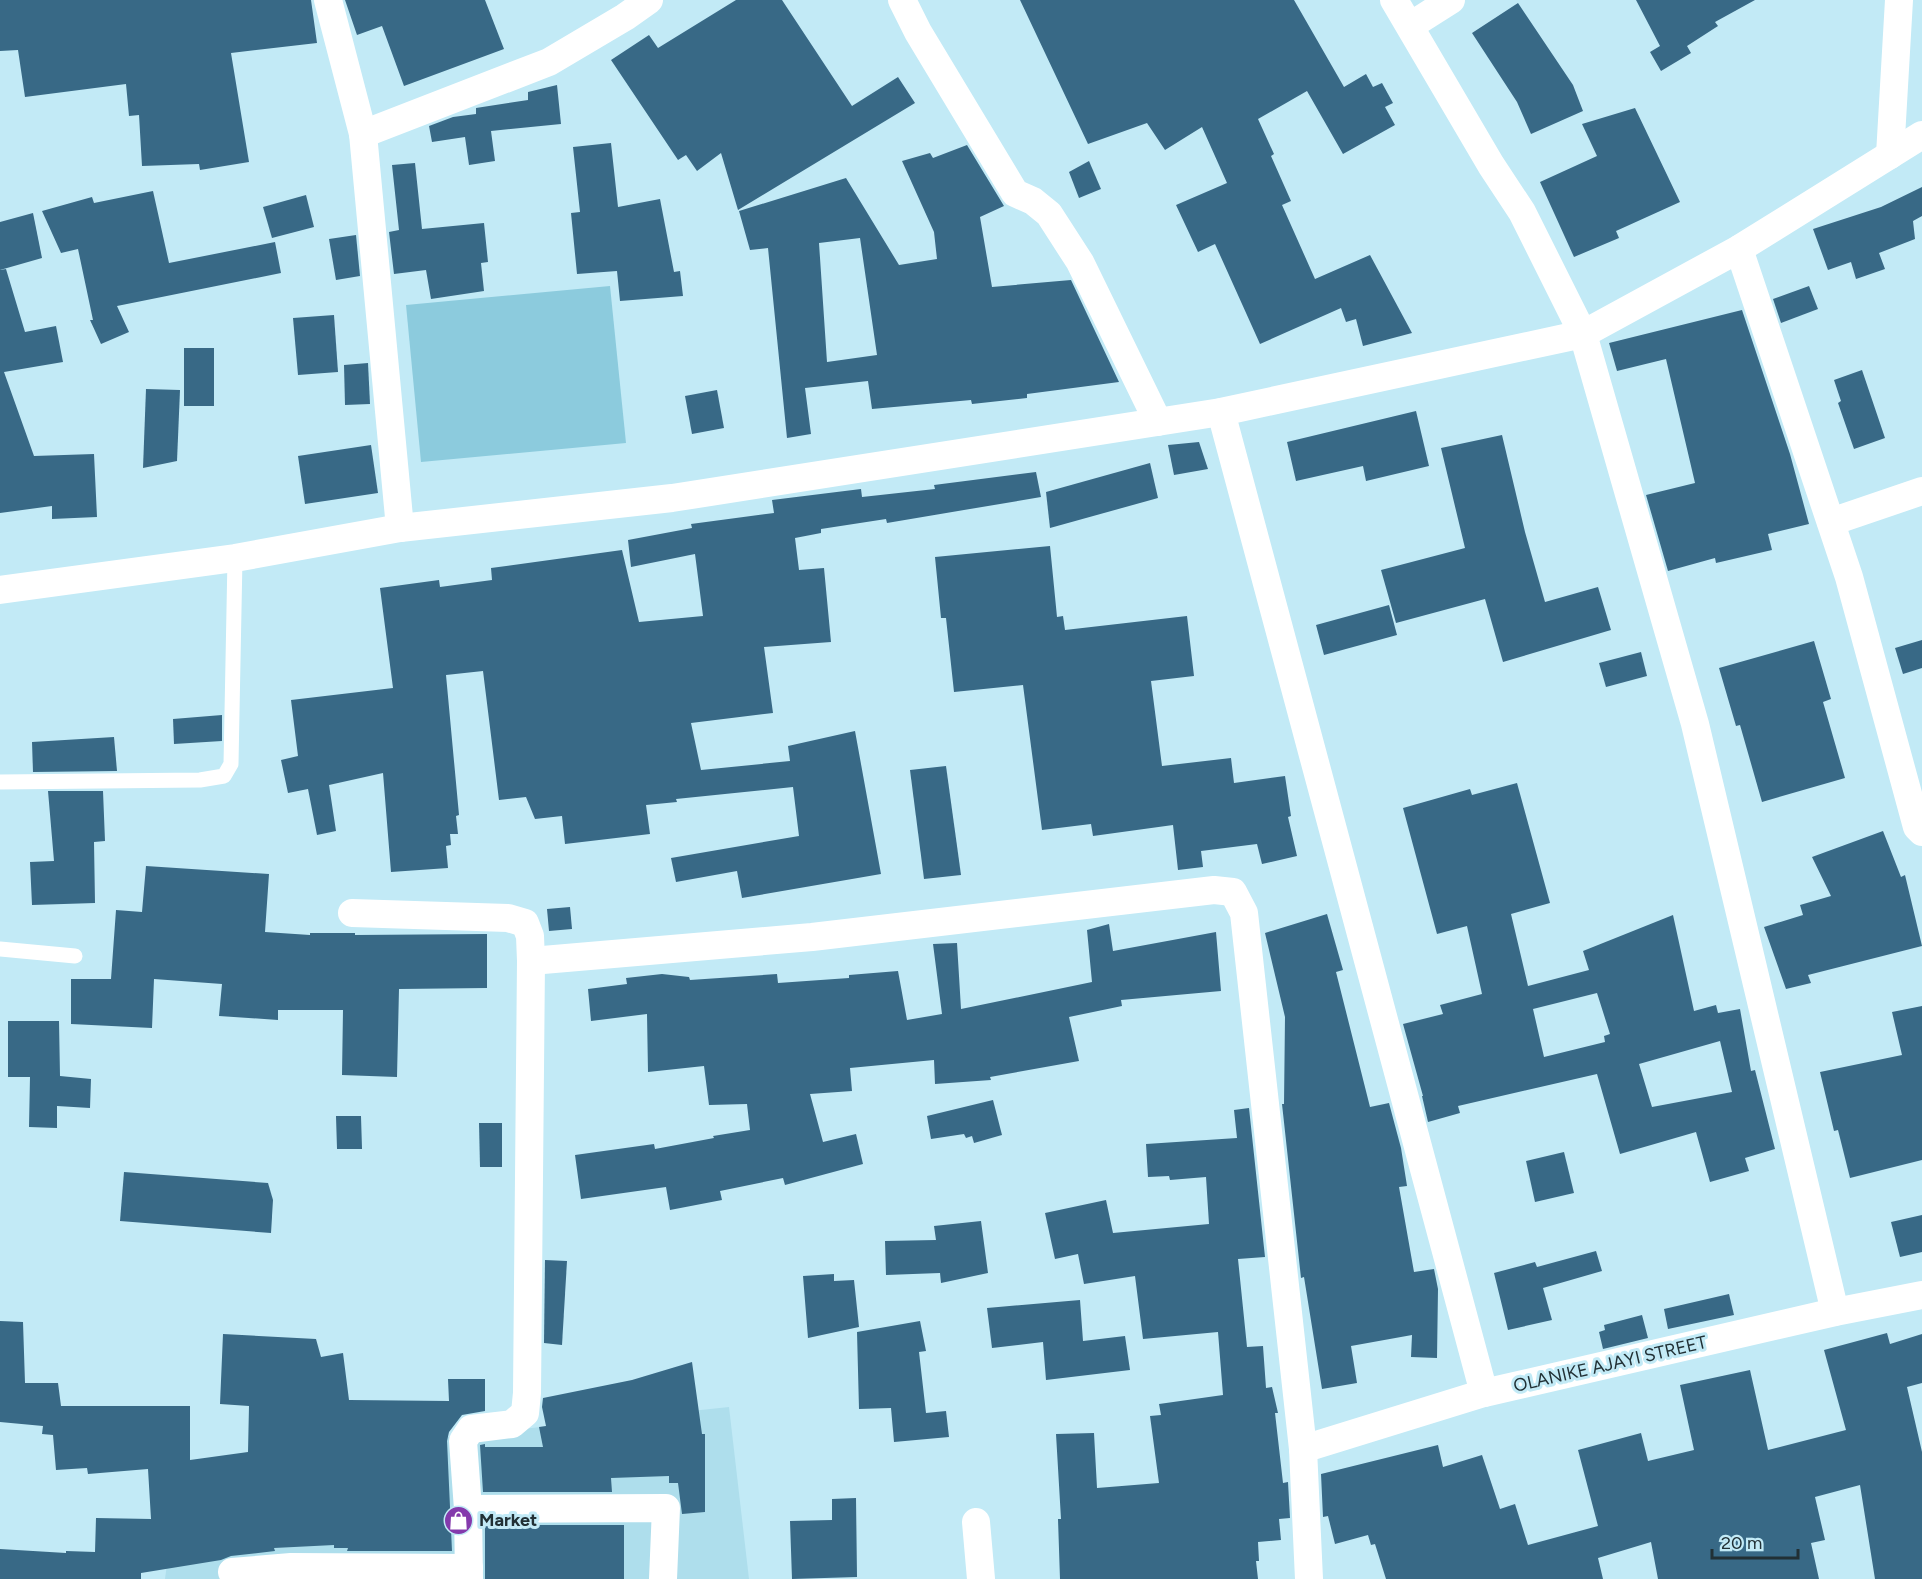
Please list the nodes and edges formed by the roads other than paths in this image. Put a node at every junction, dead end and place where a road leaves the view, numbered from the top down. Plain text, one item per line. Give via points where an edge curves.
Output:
1 (328, 0) edge
2 (649, 0) edge
3 (902, 0) edge
4 (1394, 0) edge
5 (1451, 0) edge
6 (1899, 0) edge
7 (1410, 26) junction
8 (363, 134) junction
9 (1922, 135) edge
10 (1890, 155) junction
11 (1739, 249) junction
12 (1583, 334) junction
13 (1221, 412) junction
14 (1158, 422) junction
15 (1922, 491) edge
16 (1831, 522) junction
17 (400, 528) junction
18 (235, 558) junction
19 (0, 590) edge
20 (0, 782) edge
21 (1922, 832) edge
22 (352, 914) dead end
23 (0, 948) edge
24 (75, 956) dead end
25 (531, 961) junction
26 (1922, 1295) edge
27 (1835, 1312) junction
28 (1484, 1393) junction
29 (1303, 1449) junction
30 (468, 1509) junction
31 (976, 1522) dead end
32 (232, 1572) dead end
33 (290, 1573) edge
34 (469, 1573) edge
35 (663, 1579) edge
36 (981, 1579) edge
37 (1309, 1579) edge

1 - 8 street
2 - 8 street via 549,62
3 - 14 street via 1016,193 1049,214 1080,262
4 - 7 street
5 - 7 street
6 - 10 street
7 - 12 street via 1522,212
8 - 17 street
9 - 10 street
10 - 11 street
11 - 12 street
11 - 16 street
12 - 13 street
12 - 27 street via 1695,724
13 - 14 street
13 - 28 street
14 - 17 street via 672,498
15 - 16 street
16 - 21 street via 1917,827
17 - 18 street
18 - 19 street
18 - 20 lane via 231,764 224,776 200,780
22 - 25 street via 508,918 525,923
23 - 24 lane
25 - 29 street via 812,937 1214,890 1233,892 1244,913
25 - 30 street via 525,1413 512,1424 471,1429 463,1441
26 - 27 street, OLANIKE AJAYI STREET
27 - 28 street, OLANIKE AJAYI STREET
28 - 29 street, OLANIKE AJAYI STREET
29 - 37 street
30 - 34 street
30 - 35 street via 666,1508
31 - 36 street
32 - 33 street
33 - 34 street

